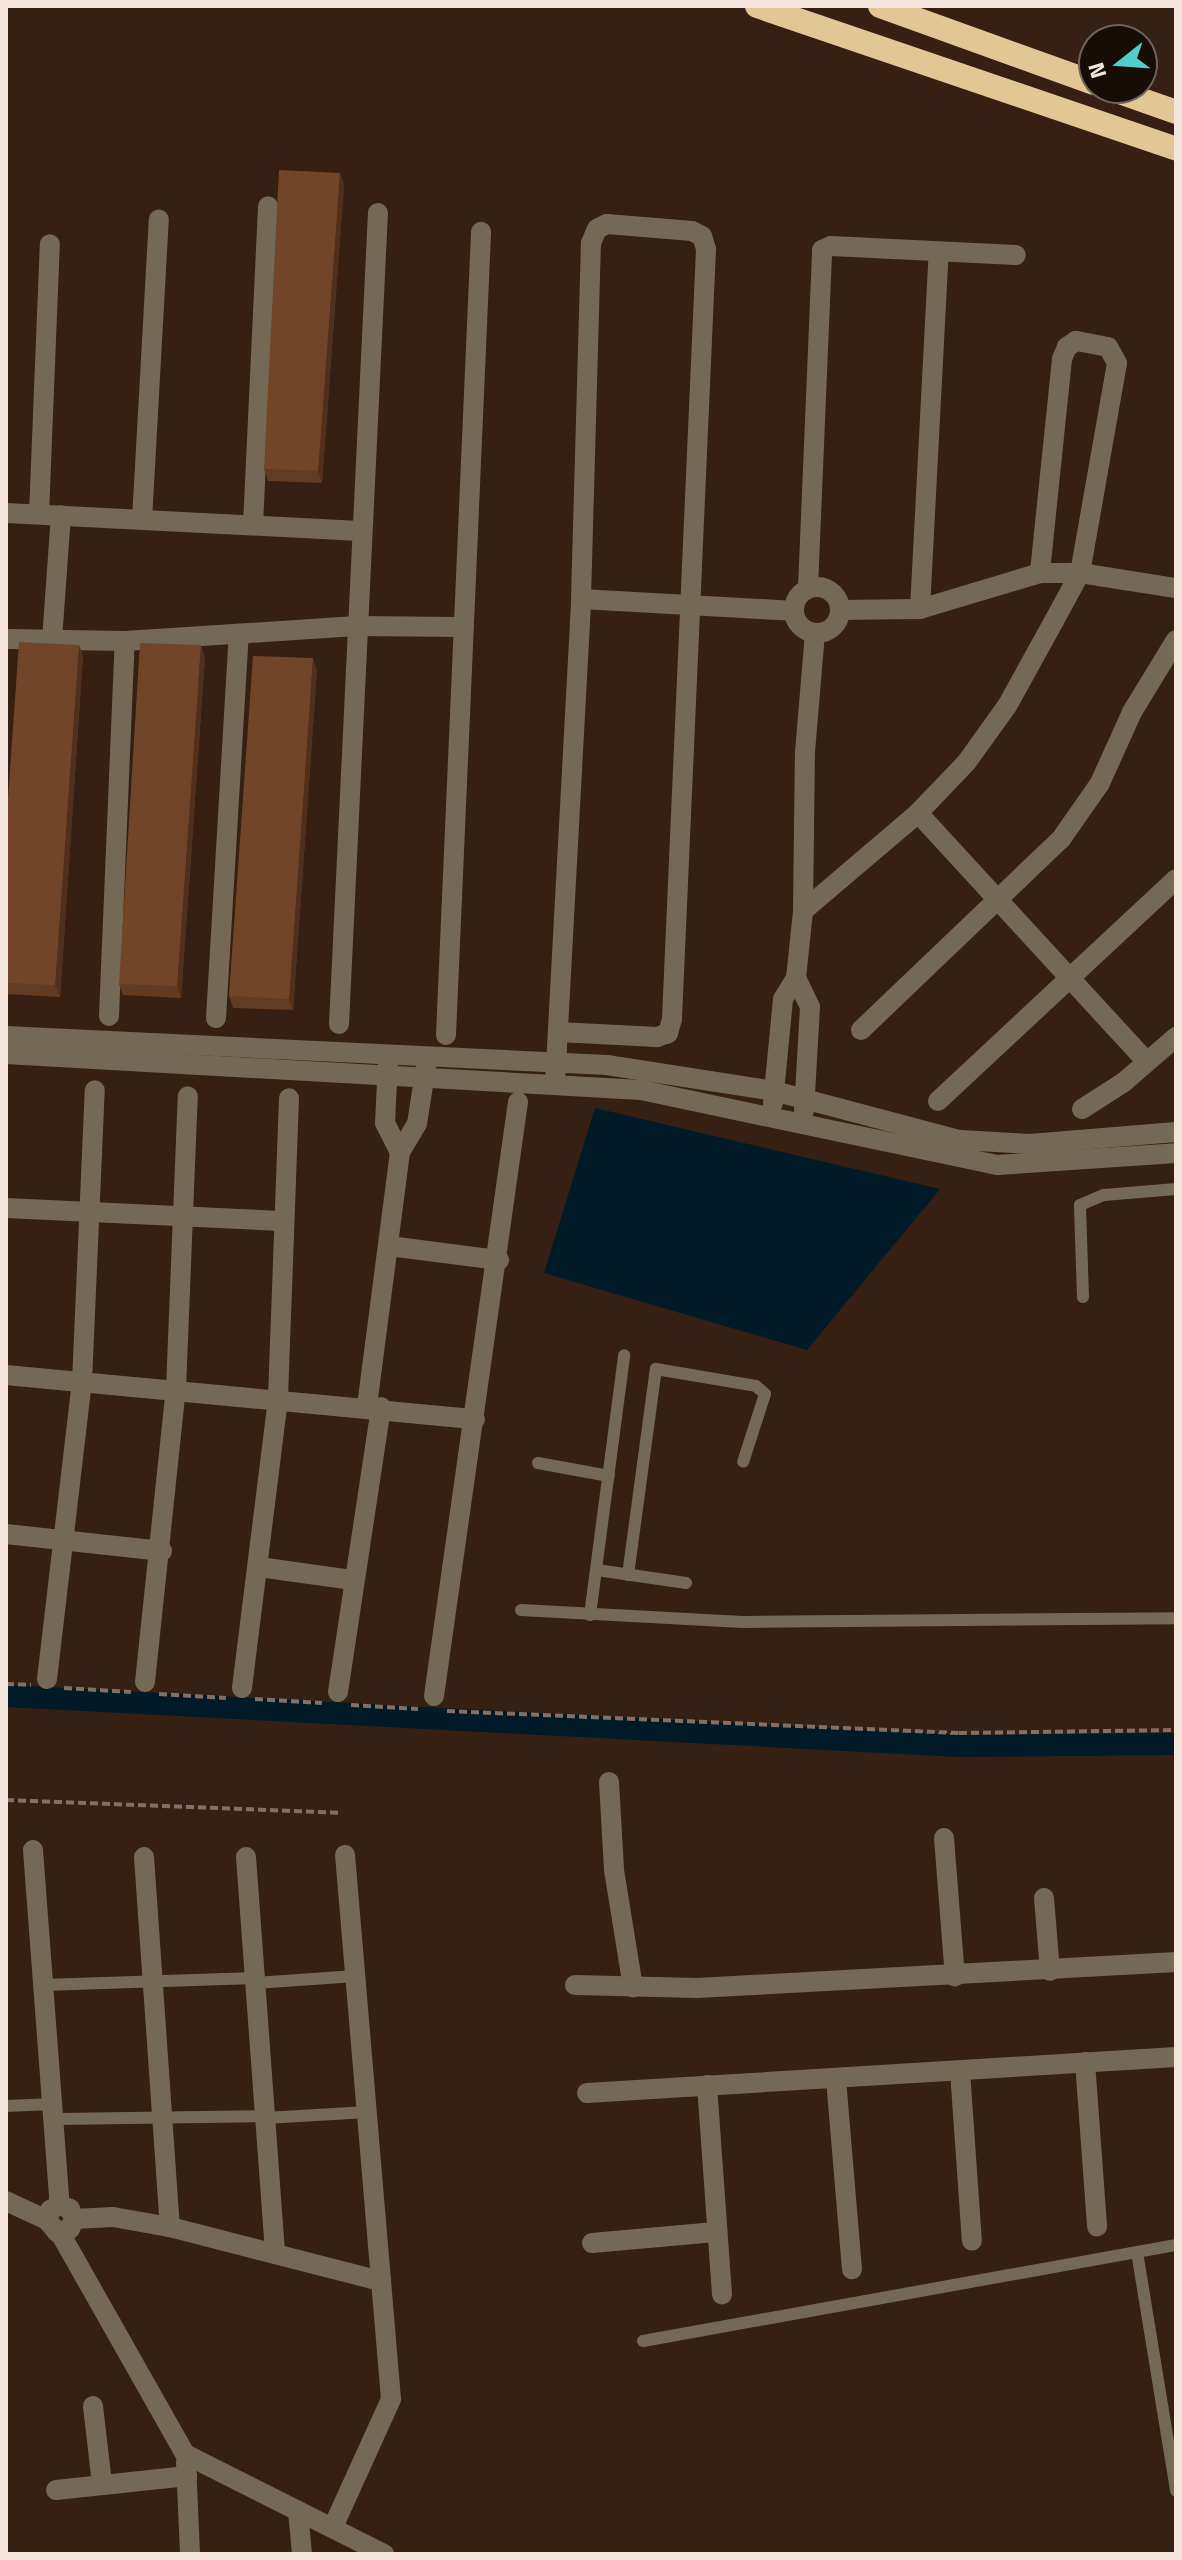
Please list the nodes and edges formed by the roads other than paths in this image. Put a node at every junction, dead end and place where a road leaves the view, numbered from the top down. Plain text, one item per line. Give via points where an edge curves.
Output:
1 (757, 6) edge
2 (880, 6) edge
3 (1078, 77) edge
4 (1153, 104) edge
5 (1176, 112) edge
6 (1176, 149) edge
7 (268, 206) dead end
8 (378, 213) dead end
9 (159, 219) dead end
10 (481, 232) dead end
11 (50, 244) dead end
12 (939, 252) junction
13 (1016, 255) dead end
14 (6, 513) edge
15 (39, 514) junction
16 (61, 515) junction
17 (142, 520) junction
18 (253, 525) junction
19 (360, 531) junction
20 (1040, 573) junction
21 (1080, 573) junction
22 (808, 588) junction
23 (1176, 588) edge
24 (581, 599) junction
25 (691, 604) junction
26 (920, 609) junction
27 (840, 610) junction
28 (794, 611) junction
29 (357, 626) junction
30 (462, 627) junction
31 (815, 633) junction
32 (239, 634) junction
33 (6, 639) edge
34 (52, 640) junction
35 (1176, 640) edge
36 (125, 641) junction
37 (6, 646) edge
38 (918, 813) junction
39 (1176, 879) edge
40 (995, 898) junction
41 (803, 911) junction
42 (796, 978) junction
43 (1070, 978) junction
44 (109, 1016) dead end
45 (216, 1018) dead end
46 (339, 1024) dead end
47 (861, 1030) dead end
48 (558, 1032) junction
49 (446, 1035) dead end
50 (6, 1036) edge
51 (1176, 1037) edge
52 (6, 1054) edge
53 (222, 1055) junction
54 (1146, 1061) junction
55 (557, 1062) junction
56 (388, 1064) junction
57 (426, 1066) junction
58 (555, 1084) junction
59 (95, 1090) dead end
60 (774, 1091) junction
61 (188, 1096) dead end
62 (289, 1098) dead end
63 (805, 1100) junction
64 (938, 1101) dead end
65 (518, 1102) dead end
66 (1082, 1109) dead end
67 (773, 1116) junction
68 (803, 1122) junction
69 (1176, 1132) edge
70 (400, 1152) junction
71 (1176, 1153) edge
72 (1176, 1189) edge
73 (6, 1208) edge
74 (89, 1211) junction
75 (182, 1215) junction
76 (282, 1221) junction
77 (389, 1246) junction
78 (499, 1260) junction
79 (1083, 1297) dead end
80 (624, 1355) dead end
81 (6, 1375) edge
82 (82, 1382) junction
83 (176, 1389) junction
84 (278, 1398) junction
85 (374, 1407) junction
86 (475, 1419) junction
87 (743, 1462) dead end
88 (538, 1463) dead end
89 (609, 1476) junction
90 (6, 1534) edge
91 (63, 1543) junction
92 (162, 1551) junction
93 (259, 1567) junction
94 (597, 1570) junction
95 (628, 1575) junction
96 (353, 1580) junction
97 (686, 1583) dead end
98 (521, 1610) dead end
99 (590, 1615) junction
100 (1176, 1618) edge
101 (145, 1682) dead end
102 (45, 1684) road end
103 (242, 1695) road end
104 (337, 1700) road end
105 (433, 1705) road end
106 (609, 1782) dead end
107 (944, 1838) dead end
108 (33, 1850) dead end
109 (345, 1855) dead end
110 (144, 1857) dead end
111 (246, 1857) dead end
112 (1044, 1898) dead end
113 (1176, 1962) edge
114 (1050, 1971) junction
115 (356, 1976) junction
116 (955, 1977) junction
117 (152, 1979) junction
118 (255, 1980) junction
119 (43, 1985) junction
120 (575, 1985) dead end
121 (633, 1987) junction
122 (1176, 2057) edge
123 (1085, 2062) junction
124 (960, 2071) junction
125 (836, 2079) junction
126 (707, 2085) junction
127 (587, 2093) dead end
128 (6, 2106) edge
129 (55, 2112) junction
130 (368, 2112) junction
131 (161, 2114) junction
132 (265, 2117) junction
133 (6, 2201) edge
134 (60, 2219) junction
135 (170, 2227) junction
136 (1097, 2227) dead end
137 (716, 2232) junction
138 (972, 2241) dead end
139 (592, 2243) dead end
140 (1176, 2245) edge
141 (1137, 2252) junction
142 (275, 2254) junction
143 (852, 2269) dead end
144 (381, 2281) junction
145 (722, 2294) dead end
146 (643, 2341) dead end
147 (93, 2406) dead end
148 (185, 2454) junction
149 (187, 2476) junction
150 (102, 2484) junction
151 (56, 2490) dead end
152 (1176, 2491) edge
153 (298, 2511) junction
154 (333, 2527) junction
155 (190, 2554) edge
156 (302, 2554) edge
157 (384, 2554) edge

1 - 6 highway
2 - 3 highway
4 - 5 highway
7 - 18 street
8 - 19 street
9 - 17 street
10 - 30 street
11 - 15 street
12 - 13 street
12 - 22 street via 831,246 822,250
12 - 26 street
14 - 15 street
15 - 16 street
16 - 17 street
16 - 34 street
17 - 18 street
18 - 19 street
19 - 29 street
20 - 21 street
20 - 21 street via 1062,359 1076,341 1108,347 1117,363
20 - 26 street
21 - 23 street
21 - 38 street via 1007,706 966,763
22 - 27 street via 828,589
22 - 28 street
24 - 25 street
24 - 25 street via 591,243 597,229 607,224 692,231 702,236 706,249
24 - 48 street
25 - 28 street
25 - 48 street via 668,1033 657,1037
26 - 27 street
27 - 31 street via 834,626
28 - 31 street via 802,627
29 - 30 street
29 - 32 street
29 - 46 street
30 - 49 street
31 - 41 street via 805,752
32 - 36 street
32 - 45 street
33 - 34 street
33 - 37 street
34 - 36 street
35 - 40 street via 1132,712 1083,812
36 - 44 street
38 - 40 street
38 - 41 street
39 - 43 street
40 - 43 street
40 - 47 street
41 - 42 street
42 - 60 street via 783,999
42 - 63 street via 810,1007
43 - 54 street
43 - 64 street
48 - 55 street
50 - 53 street
51 - 54 street
52 - 53 street
53 - 56 street
54 - 66 street
55 - 57 street
55 - 58 street
55 - 60 street via 641,1069
56 - 57 street
56 - 70 street via 385,1123
57 - 58 street
57 - 70 street via 417,1124
58 - 67 street via 641,1090
59 - 74 street
60 - 63 street
60 - 67 street
61 - 75 street
62 - 76 street
63 - 68 street
63 - 69 street via 960,1140 1030,1144
65 - 78 street
67 - 68 street
68 - 71 street via 953,1159 1030,1165
70 - 77 street
72 - 79 lane via 1104,1195 1080,1205
73 - 74 street
74 - 75 street
74 - 82 street
75 - 76 street
75 - 83 street
76 - 84 street
77 - 78 street
77 - 85 street
78 - 86 street
80 - 89 lane
81 - 82 street
82 - 83 street
82 - 91 street
83 - 84 street
83 - 92 street
84 - 85 street
84 - 93 street
85 - 86 street
85 - 96 street
86 - 105 street
87 - 95 lane via 765,1394 756,1386 656,1369
88 - 89 lane
89 - 94 lane
90 - 91 street
91 - 92 street
91 - 102 street
92 - 101 street
93 - 96 street
93 - 103 street
94 - 95 lane
94 - 99 lane
95 - 97 lane
96 - 104 street
98 - 99 lane
99 - 100 lane via 743,1622
106 - 121 street via 614,1870
107 - 116 street
108 - 119 street
109 - 115 street
110 - 117 street
111 - 118 street
112 - 114 street
113 - 114 street
114 - 116 street
115 - 118 lane
115 - 130 street
116 - 121 street
117 - 118 lane
117 - 119 lane
117 - 131 street
118 - 132 street
119 - 129 street
120 - 121 street
122 - 123 street
123 - 124 street
123 - 136 street
124 - 125 street
124 - 138 street
125 - 126 street
125 - 143 street
126 - 127 street
126 - 137 street
128 - 129 lane
129 - 131 lane
129 - 134 street
130 - 132 lane
130 - 144 street
131 - 132 lane
131 - 135 street
132 - 142 street
133 - 134 street
134 - 135 street via 113,2217
134 - 148 street
135 - 142 street
137 - 139 street
137 - 145 street
140 - 141 lane
141 - 146 lane
141 - 152 lane
142 - 144 street
144 - 154 street via 389,2409
147 - 150 street
148 - 149 street
148 - 153 street
149 - 150 street
149 - 155 street
150 - 151 street
153 - 154 street
153 - 156 street
154 - 157 street

